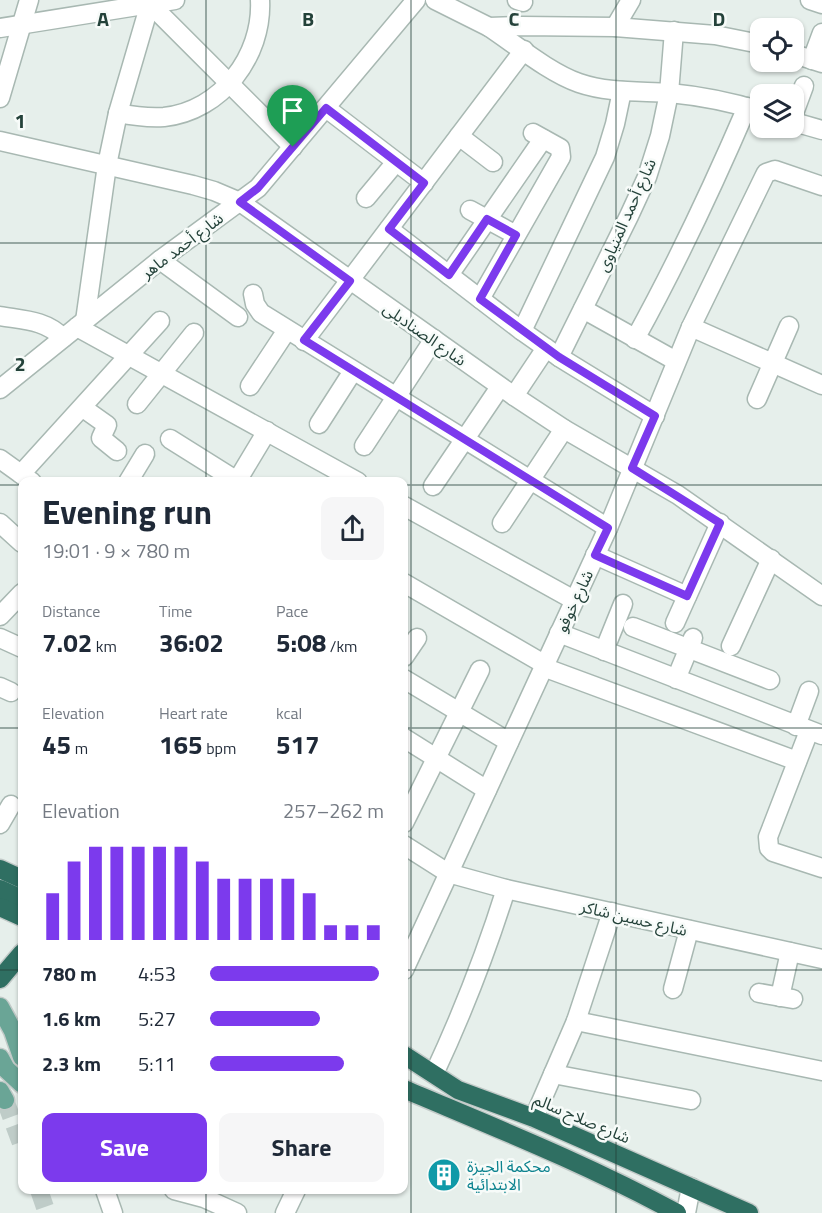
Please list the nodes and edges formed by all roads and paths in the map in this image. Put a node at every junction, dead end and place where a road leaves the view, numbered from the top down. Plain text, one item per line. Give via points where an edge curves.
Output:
1 (29, 0) edge
2 (175, 0) edge
3 (260, 0) edge
4 (416, 0) edge
5 (435, 0) edge
6 (631, 0) edge
7 (149, 1) edge
8 (549, 8) dead end
9 (22, 25) junction
10 (543, 26) junction
11 (489, 27) junction
12 (615, 27) junction
13 (0, 28) edge
14 (674, 31) junction
15 (822, 33) edge
16 (750, 42) edge
17 (524, 50) junction
18 (817, 62) edge
19 (229, 85) junction
20 (622, 91) junction
21 (669, 93) junction
22 (0, 98) edge
23 (326, 108) junction
24 (750, 108) edge
25 (118, 113) junction
26 (750, 117) edge
27 (804, 125) edge
28 (822, 130) edge
29 (459, 136) junction
30 (1, 145) edge
31 (293, 147) junction
32 (396, 162) junction
33 (493, 162) dead end
34 (107, 165) junction
35 (424, 183) junction
36 (822, 186) edge
37 (366, 198) dead end
38 (240, 202) junction
39 (470, 210) dead end
40 (487, 219) junction
41 (389, 229) junction
42 (516, 235) junction
43 (160, 260) junction
44 (449, 275) junction
45 (350, 281) junction
46 (253, 294) dead end
47 (480, 299) junction
48 (583, 309) junction
49 (0, 316) edge
50 (238, 317) dead end
51 (160, 321) dead end
52 (789, 326) dead end
53 (691, 327) junction
54 (75, 328) junction
55 (287, 330) junction
56 (522, 331) junction
57 (194, 333) dead end
58 (434, 339) junction
59 (635, 339) junction
60 (304, 340) junction
61 (552, 352) junction
62 (130, 356) junction
63 (676, 362) junction
64 (773, 363) junction
65 (353, 371) junction
66 (163, 374) junction
67 (822, 385) edge
68 (250, 386) dead end
69 (0, 389) edge
70 (507, 392) junction
71 (396, 397) junction
72 (757, 399) dead end
73 (137, 404) dead end
74 (83, 408) junction
75 (655, 416) junction
76 (320, 424) dead end
77 (564, 429) junction
78 (267, 431) junction
79 (170, 439) dead end
80 (464, 439) junction
81 (364, 446) dead end
82 (117, 451) dead end
83 (145, 454) dead end
84 (0, 459) edge
85 (632, 468) junction
86 (25, 477) edge
87 (27, 477) edge
88 (131, 477) edge
89 (231, 477) edge
90 (239, 477) edge
91 (349, 477) edge
92 (530, 480) junction
93 (433, 486) dead end
94 (408, 508) edge
95 (502, 523) dead end
96 (720, 523) junction
97 (608, 528) junction
98 (595, 555) junction
99 (771, 559) junction
100 (408, 586) edge
101 (687, 596) junction
102 (822, 596) edge
103 (18, 597) edge
104 (574, 600) junction
105 (623, 604) dead end
106 (0, 616) edge
107 (675, 623) dead end
108 (633, 627) dead end
109 (559, 633) junction
110 (0, 638) edge
111 (417, 638) dead end
112 (691, 643) junction
113 (18, 646) edge
114 (731, 646) dead end
115 (408, 651) edge
116 (604, 651) junction
117 (544, 665) junction
118 (480, 670) dead end
119 (676, 679) junction
120 (770, 680) dead end
121 (408, 681) edge
122 (809, 691) dead end
123 (459, 712) junction
124 (809, 731) edge
125 (408, 740) edge
126 (509, 742) junction
127 (436, 758) junction
128 (798, 761) junction
129 (487, 790) junction
130 (11, 805) dead end
131 (408, 815) edge
132 (0, 824) edge
133 (408, 848) edge
134 (822, 868) edge
135 (0, 869) edge
136 (447, 873) junction
137 (18, 877) edge
138 (0, 889) edge
139 (506, 889) junction
140 (18, 897) edge
141 (0, 907) edge
142 (612, 912) junction
143 (18, 916) edge
144 (689, 930) junction
145 (790, 952) junction
146 (18, 958) edge
147 (822, 959) edge
148 (408, 961) edge
149 (0, 979) edge
150 (673, 989) dead end
151 (759, 993) dead end
152 (0, 1007) edge
153 (576, 1021) junction
154 (18, 1045) edge
155 (0, 1058) edge
156 (408, 1058) edge
157 (408, 1070) edge
158 (822, 1071) edge
159 (434, 1074) junction
160 (553, 1074) junction
161 (18, 1080) edge
162 (458, 1090) junction
163 (408, 1091) edge
164 (691, 1100) dead end
165 (534, 1118) junction
166 (691, 1187) junction
167 (106, 1194) edge
168 (192, 1194) edge
169 (294, 1194) edge
170 (113, 1213) edge
171 (237, 1213) edge
172 (285, 1213) edge
173 (677, 1213) edge
174 (686, 1213) edge
175 (749, 1213) edge

1 - 9 street
2 - 7 street
3 - 19 street via 256,39 245,64
4 - 23 street, شارع أحمد ماهر
5 - 11 street
6 - 12 street
7 - 9 street
7 - 19 street
7 - 25 street
8 - 10 street
9 - 13 street
9 - 22 street
10 - 11 street
10 - 12 street
11 - 17 street
12 - 14 street
14 - 16 street
14 - 21 street, شارع أحمد المنياوى
15 - 18 street
17 - 20 street via 578,83
17 - 29 street
19 - 25 street via 189,111 141,118
19 - 31 street
20 - 21 street
20 - 56 street via 605,157
21 - 24 street via 719,99
21 - 48 street, شارع أحمد المنياوى via 646,177
23 - 31 street, شارع أحمد ماهر
23 - 32 street
25 - 34 street
26 - 59 street
27 - 28 street
29 - 33 street
29 - 35 street
30 - 34 street, شارع الصناديلى
31 - 38 street, شارع أحمد ماهر via 258,188
32 - 35 street
32 - 37 street
34 - 38 street, شارع الصناديلى via 204,188
34 - 54 street
35 - 41 street
36 - 53 street, شارع خوفو via 775,170 766,173
38 - 43 street, شارع أحمد ماهر
38 - 45 street, شارع الصناديلى
39 - 40 street
40 - 42 street
40 - 42 street via 538,136 560,148 561,157
40 - 44 street
41 - 44 street
41 - 45 street
42 - 47 street
43 - 50 street
43 - 54 street, شارع أحمد ماهر
44 - 47 street
45 - 58 street, شارع الصناديلى
45 - 60 street
46 - 55 street via 261,313
47 - 56 street
48 - 59 street
48 - 61 street, شارع أحمد المنياوى
49 - 54 street
51 - 62 street
52 - 64 street
53 - 63 street, شارع خوفو
53 - 64 street
54 - 62 street
54 - 69 street, شارع أحمد ماهر
55 - 60 street
55 - 68 street
56 - 61 street
57 - 66 street
58 - 70 street, شارع الصناديلى
58 - 71 street
59 - 63 street
60 - 65 street
61 - 70 street, شارع أحمد المنياوى
61 - 75 street
62 - 66 street
62 - 74 street
63 - 75 street, شارع خوفو
64 - 67 street
64 - 72 street
65 - 71 street
65 - 76 street
66 - 73 street
66 - 78 street
70 - 77 street, شارع الصناديلى
70 - 80 street, شارع أحمد المنياوى
71 - 80 street
71 - 81 street
74 - 82 street via 107,425 101,438
74 - 87 street
75 - 85 street, شارع خوفو
77 - 85 street, شارع الصناديلى
77 - 92 street
78 - 90 street
78 - 91 street
79 - 89 street
80 - 92 street
80 - 93 street, شارع أحمد المنياوى
83 - 88 street
84 - 86 street
85 - 96 street, شارع الصناديلى
85 - 97 street, شارع خوفو
92 - 95 street
92 - 97 street
94 - 104 street
96 - 99 street, شارع الصناديلى
96 - 101 street
97 - 98 street, شارع خوفو
98 - 101 street
98 - 104 street, شارع خوفو
99 - 102 street, شارع الصناديلى
99 - 114 street
100 - 117 street
101 - 107 street
103 - 106 street
104 - 109 street, شارع خوفو
105 - 116 street
108 - 112 street
109 - 116 street
109 - 117 street, شارع خوفو
110 - 113 street
111 - 115 street
112 - 119 street
112 - 120 street
116 - 119 street
117 - 126 street, شارع خوفو
117 - 128 street
118 - 123 street
119 - 124 street
121 - 123 street
122 - 124 street
123 - 126 street
123 - 127 street
124 - 128 street
125 - 127 street
126 - 129 street, شارع خوفو
127 - 129 street
127 - 131 street
128 - 134 street via 768,837 769,848 778,855
129 - 136 street, شارع خوفو
130 - 132 street
133 - 136 street, شارع حسين شاكر
135 - 137 highway
136 - 139 street, شارع حسين شاكر
136 - 148 street, شارع خوفو
138 - 140 highway
139 - 142 street, شارع حسين شاكر
139 - 159 street via 467,1004
141 - 143 highway
142 - 144 street, شارع حسين شاكر
142 - 153 street
144 - 145 street, شارع حسين شاكر
144 - 150 street
145 - 147 street, شارع حسين شاكر
145 - 151 street via 787,998
146 - 149 highway
152 - 154 main road
153 - 158 street
153 - 160 street
155 - 161 main road
156 - 159 highway, شارع صلاح سالم
157 - 162 highway
159 - 162 highway, شارع صلاح سالم
160 - 164 street
160 - 165 street
162 - 165 highway, شارع صلاح سالم
163 - 173 highway via 544,1148
165 - 166 highway, شارع صلاح سالم
166 - 174 street
166 - 175 highway, شارع صلاح سالم
167 - 170 street
168 - 171 street
169 - 172 street

